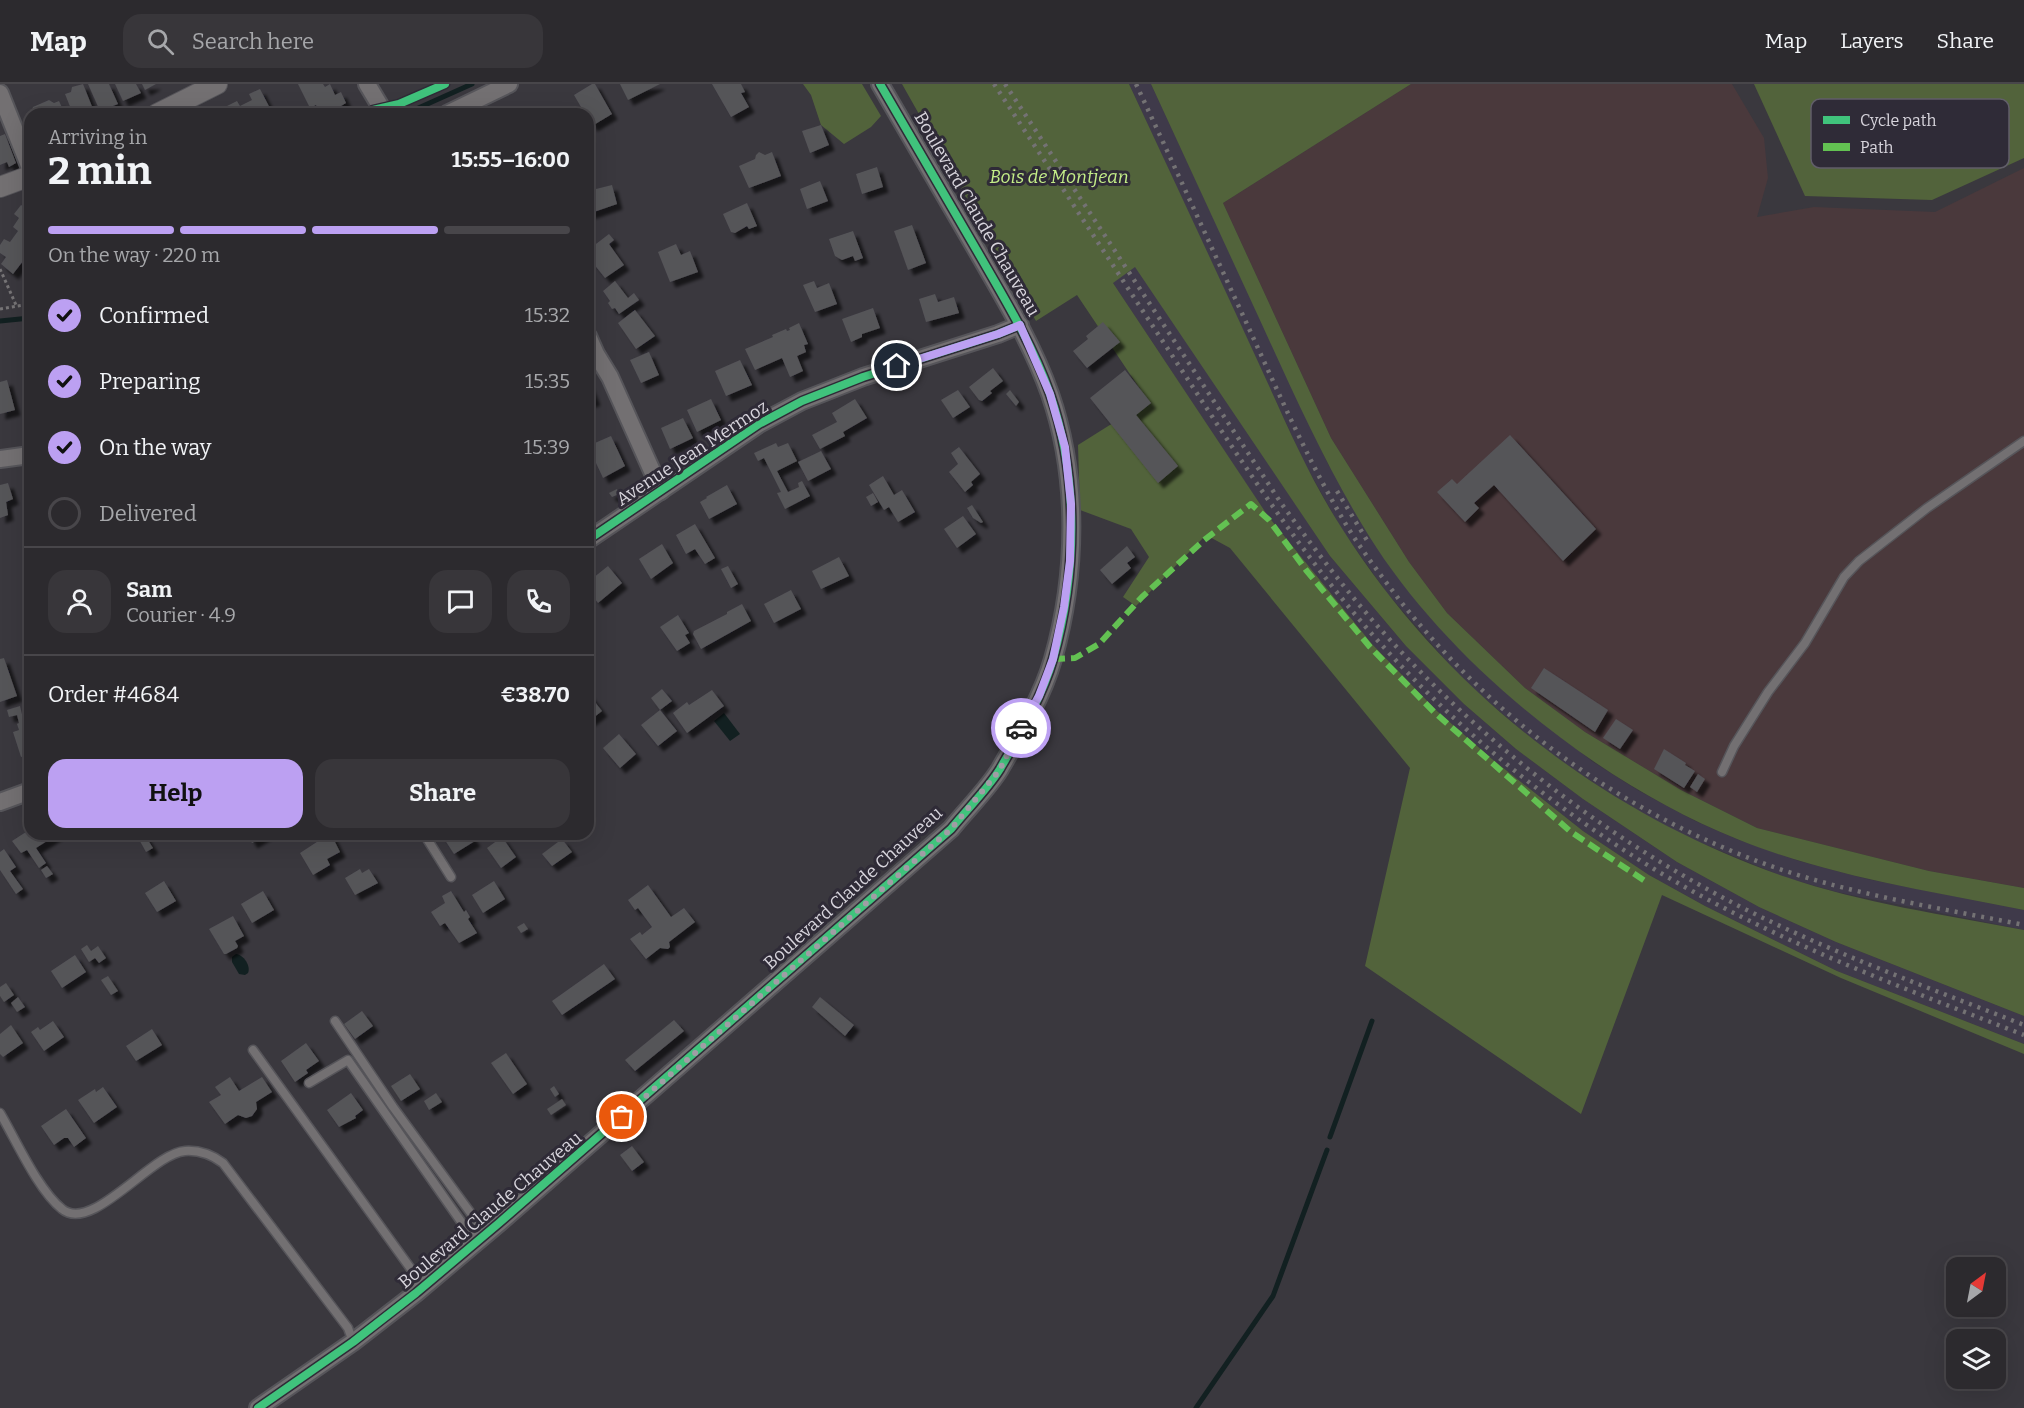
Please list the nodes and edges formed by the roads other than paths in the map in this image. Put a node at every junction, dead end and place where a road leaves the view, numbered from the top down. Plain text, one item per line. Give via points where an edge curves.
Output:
1 (367, 84) edge
2 (508, 84) edge
3 (880, 84) edge
4 (206, 86) edge
5 (0, 93) edge
6 (168, 108) edge
7 (382, 108) edge
8 (459, 108) edge
9 (24, 153) edge
10 (24, 178) edge
11 (0, 187) edge
12 (1020, 325) junction
13 (594, 350) edge
14 (2024, 441) edge
15 (24, 456) edge
16 (0, 459) edge
17 (661, 490) junction
18 (594, 536) edge
19 (1722, 772) dead end
20 (24, 793) edge
21 (0, 802) edge
22 (428, 840) edge
23 (451, 877) dead end
24 (334, 1021) dead end
25 (253, 1050) dead end
26 (309, 1083) dead end
27 (0, 1113) edge
28 (481, 1238) junction
29 (423, 1287) junction
30 (353, 1342) junction
31 (258, 1408) edge

1 - 7 street
2 - 8 street
3 - 12 street, Boulevard Claude Chauveau
4 - 6 street
5 - 9 street
10 - 11 street
12 - 17 street, Avenue Jean Mermoz via 802,401 759,424
12 - 28 street, Boulevard Claude Chauveau via 1050,394 1065,447 1071,504 1070,561 1053,659 1039,696 999,771 951,829
13 - 17 street
14 - 19 lane via 1927,508 1844,577 1805,643 1768,692
15 - 16 street
17 - 18 street, Avenue Jean Mermoz
20 - 21 street
22 - 23 lane
24 - 28 lane
25 - 29 lane
26 - 28 lane via 348,1060
27 - 30 lane via 44,1189 63,1211 75,1214 94,1210 165,1159 183,1151 209,1154 223,1163 348,1328
28 - 29 street, Boulevard Claude Chauveau
29 - 30 street, Boulevard Claude Chauveau
30 - 31 street, Boulevard Claude Chauveau

